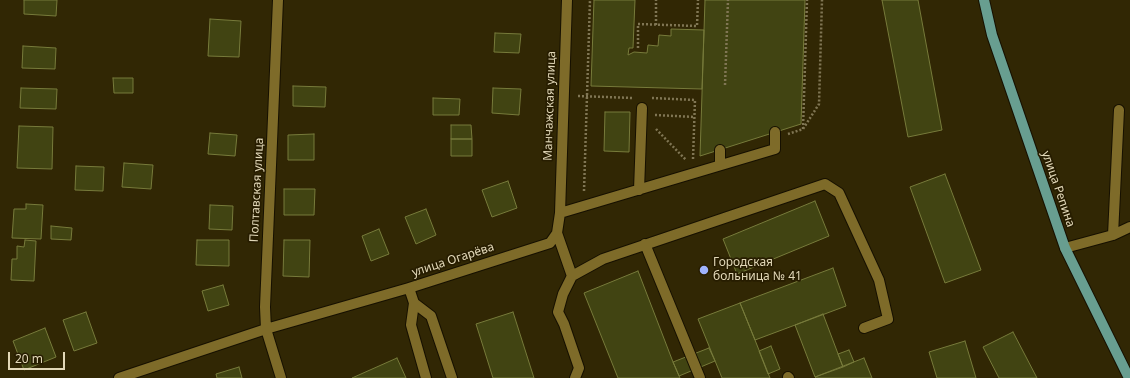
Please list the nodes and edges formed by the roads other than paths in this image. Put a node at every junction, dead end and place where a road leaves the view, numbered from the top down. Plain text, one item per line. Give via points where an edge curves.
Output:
1 (278, 0) edge
2 (567, 0) edge
3 (984, 0) edge
4 (1119, 110) dead end
5 (644, 111) road end
6 (775, 132) dead end
7 (720, 150) dead end
8 (720, 166) junction
9 (639, 190) junction
10 (560, 214) junction
11 (1130, 227) edge
12 (557, 233) junction
13 (1113, 235) junction
14 (645, 244) junction
15 (1065, 248) junction
16 (572, 276) junction
17 (409, 288) junction
18 (414, 303) junction
19 (864, 328) dead end
20 (266, 329) junction
21 (119, 378) edge
22 (281, 378) edge
23 (426, 378) edge
24 (452, 378) edge
25 (575, 378) edge
26 (700, 378) edge
27 (1129, 378) edge

1 - 20 street, Полтавская улица via 264,307
2 - 10 street, Манчажская улица
3 - 15 main road, улица Репина via 992,35
4 - 13 street
5 - 9 street
6 - 8 street via 775,149
7 - 8 street
8 - 9 street
9 - 10 street
10 - 12 street
11 - 13 street
12 - 16 street
12 - 17 street, улица Огарёва via 550,243
13 - 15 street
14 - 16 street via 603,259
14 - 19 street via 825,184 839,193 879,280 888,319
14 - 26 street
15 - 27 main road, улица Репина
16 - 25 street via 558,312 579,368
17 - 18 street
17 - 20 street, улица Огарёва
18 - 23 street via 411,326
18 - 24 street via 431,316
20 - 21 street, улица Огарёва
20 - 22 street, Полтавская улица

